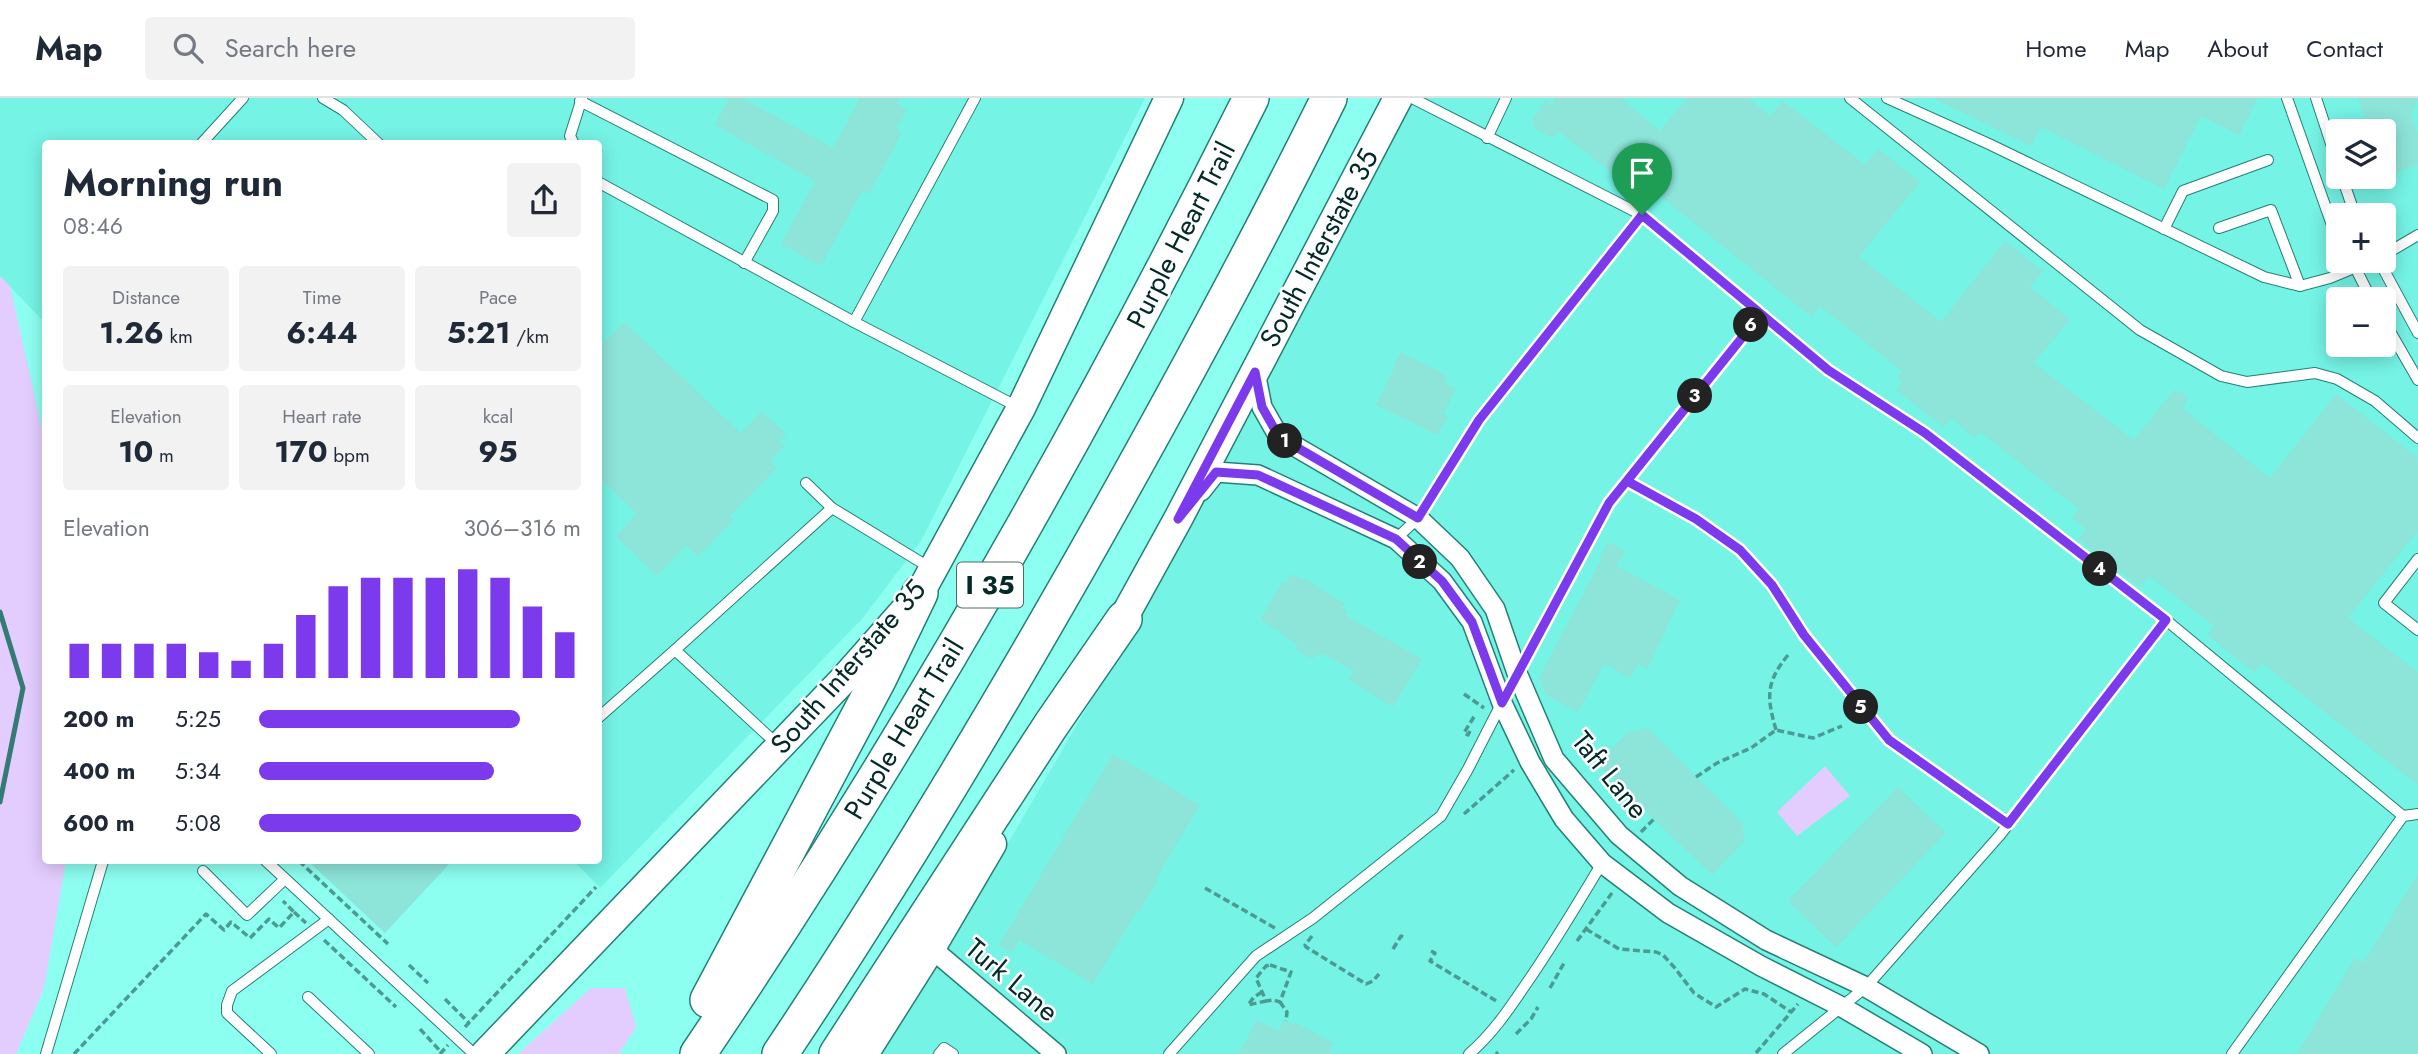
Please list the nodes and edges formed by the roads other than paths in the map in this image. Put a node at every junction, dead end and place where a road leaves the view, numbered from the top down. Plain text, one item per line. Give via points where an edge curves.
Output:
1 (243, 98) edge
2 (323, 98) edge
3 (975, 98) edge
4 (1167, 98) edge
5 (1251, 98) edge
6 (1329, 98) edge
7 (1398, 98) edge
8 (1412, 98) edge
9 (1506, 98) edge
10 (1850, 98) edge
11 (1886, 98) edge
12 (2287, 98) edge
13 (2316, 98) edge
14 (581, 100) edge
15 (2326, 128) edge
16 (1487, 138) junction
17 (205, 140) edge
18 (375, 140) edge
19 (572, 140) edge
20 (2268, 160) dead end
21 (602, 184) edge
22 (2326, 208) edge
23 (1642, 215) junction
24 (2219, 228) dead end
25 (2164, 229) junction
26 (2418, 235) edge
27 (2396, 249) edge
28 (744, 263) junction
29 (2338, 273) edge
30 (2386, 273) edge
31 (2300, 286) junction
32 (1761, 314) junction
33 (854, 322) junction
34 (2418, 333) edge
35 (2396, 342) edge
36 (1255, 372) junction
37 (2418, 380) edge
38 (1021, 408) junction
39 (2418, 438) edge
40 (1627, 481) junction
41 (806, 482) dead end
42 (832, 508) junction
43 (1418, 518) junction
44 (1178, 519) junction
45 (1396, 539) junction
46 (2418, 559) edge
47 (926, 581) junction
48 (1124, 619) junction
49 (2166, 620) junction
50 (2418, 630) edge
51 (675, 650) junction
52 (1517, 673) junction
53 (1490, 707) junction
54 (602, 714) edge
55 (779, 746) junction
56 (2418, 814) edge
57 (2403, 816) junction
58 (2008, 824) junction
59 (1602, 863) junction
60 (102, 864) edge
61 (269, 864) edge
62 (204, 870) dead end
63 (285, 879) junction
64 (329, 919) junction
65 (931, 948) junction
66 (1866, 987) junction
67 (308, 997) dead end
68 (1842, 1007) junction
69 (46, 1054) edge
70 (271, 1054) edge
71 (369, 1054) edge
72 (474, 1054) edge
73 (485, 1054) edge
74 (676, 1054) edge
75 (698, 1054) edge
76 (780, 1054) edge
77 (837, 1054) edge
78 (864, 1054) edge
79 (939, 1054) edge
80 (953, 1054) edge
81 (1056, 1054) edge
82 (1169, 1054) edge
83 (1469, 1054) edge
84 (1783, 1054) edge
85 (1922, 1054) edge
86 (1979, 1054) edge
87 (2232, 1054) edge

1 - 17 lane
2 - 18 lane
3 - 33 lane
4 - 38 main road, South Interstate 35
5 - 75 highway, Purple Heart Trail / I 35 via 1095,400 1009,552 834,844
6 - 76 highway, I 35 via 1175,396 1030,652 888,890
7 - 36 main road, South Interstate 35
8 - 16 lane
9 - 16 lane
10 - 39 lane via 2140,330 2221,376 2247,382 2315,373 2337,379 2375,401
11 - 25 lane
12 - 22 lane
13 - 15 lane
14 - 19 lane
14 - 28 lane via 773,201 773,211
16 - 23 lane
20 - 25 lane via 2183,191
21 - 28 lane
23 - 32 lane
23 - 43 lane via 1479,420
24 - 31 lane via 2272,210
25 - 31 lane via 2264,277
26 - 27 lane
28 - 33 lane
29 - 31 lane
30 - 34 lane
32 - 40 lane
32 - 49 lane via 1828,370 1925,433
33 - 38 lane
35 - 37 lane
36 - 43 street, Taft Lane via 1262,407 1279,437
36 - 44 main road, South Interstate 35
38 - 47 main road, South Interstate 35
40 - 52 lane via 1609,503
40 - 58 lane via 1696,519 1740,550 1772,585 1804,635 1889,740
41 - 42 lane
42 - 47 lane
42 - 51 lane
43 - 45 lane
43 - 52 street, Taft Lane via 1460,558 1495,609
44 - 45 street, Taft Lane via 1216,472 1258,475
44 - 48 main road, South Interstate 35
45 - 53 street, Taft Lane via 1442,581 1472,622
46 - 50 lane via 2384,603
47 - 55 main road, South Interstate 35 via 844,679
47 - 74 highway via 779,871
48 - 65 main road, South Interstate 35
48 - 77 highway
49 - 57 lane
49 - 58 lane
51 - 54 lane
51 - 55 lane
52 - 53 lane
52 - 66 street, Taft Lane via 1554,758 1619,835 1680,886 1755,933
53 - 59 street, Taft Lane via 1564,819
53 - 82 lane via 1468,769 1441,816 1313,918 1256,957
55 - 73 main road, South Interstate 35
56 - 57 lane
57 - 87 lane
58 - 66 lane
59 - 68 street, Taft Lane via 1668,913
59 - 83 lane via 1509,1009 1489,1037
60 - 69 lane
61 - 63 lane
62 - 63 lane via 247,915
63 - 64 lane
64 - 70 lane via 232,991 228,1013
64 - 72 lane
65 - 78 main road, South Interstate 35
65 - 81 street, Turk Lane
66 - 68 lane
66 - 86 street, Taft Lane
67 - 71 lane
68 - 84 lane
68 - 85 street, Taft Lane
79 - 80 lane via 944,1048

